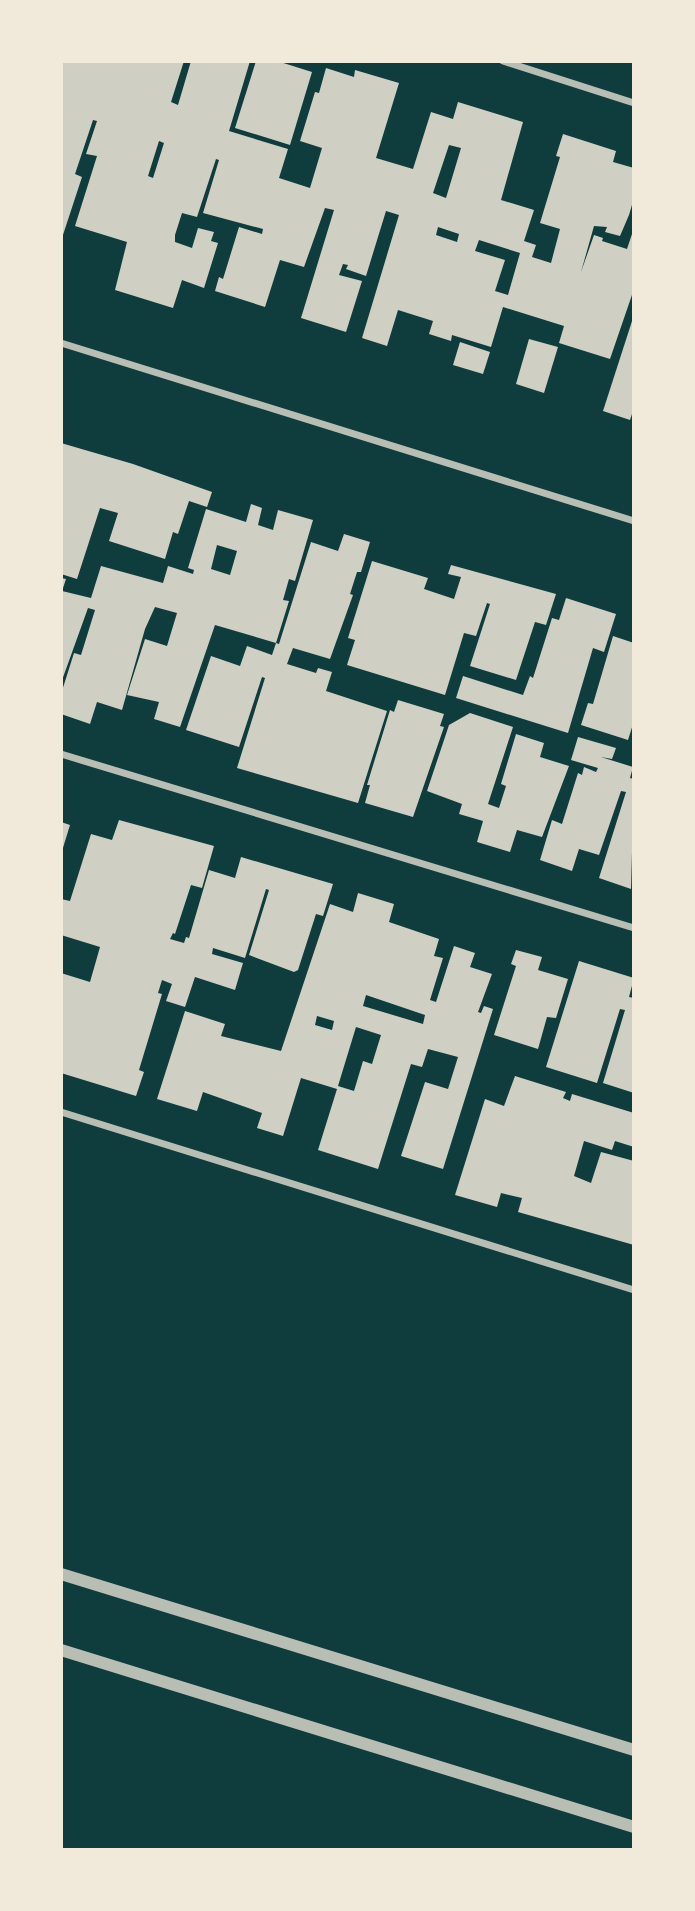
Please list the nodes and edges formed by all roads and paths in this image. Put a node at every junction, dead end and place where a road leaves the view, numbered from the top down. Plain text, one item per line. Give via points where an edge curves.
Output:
1 (503, 61) edge
2 (634, 103) edge
3 (61, 343) edge
4 (634, 521) edge
5 (61, 754) edge
6 (634, 928) edge
7 (61, 1112) edge
8 (634, 1290) edge
9 (61, 1574) edge
10 (61, 1650) edge
11 (634, 1749) edge
12 (634, 1827) edge

1 - 2 street
3 - 4 street
5 - 6 street
7 - 8 street
9 - 11 street
10 - 12 street

